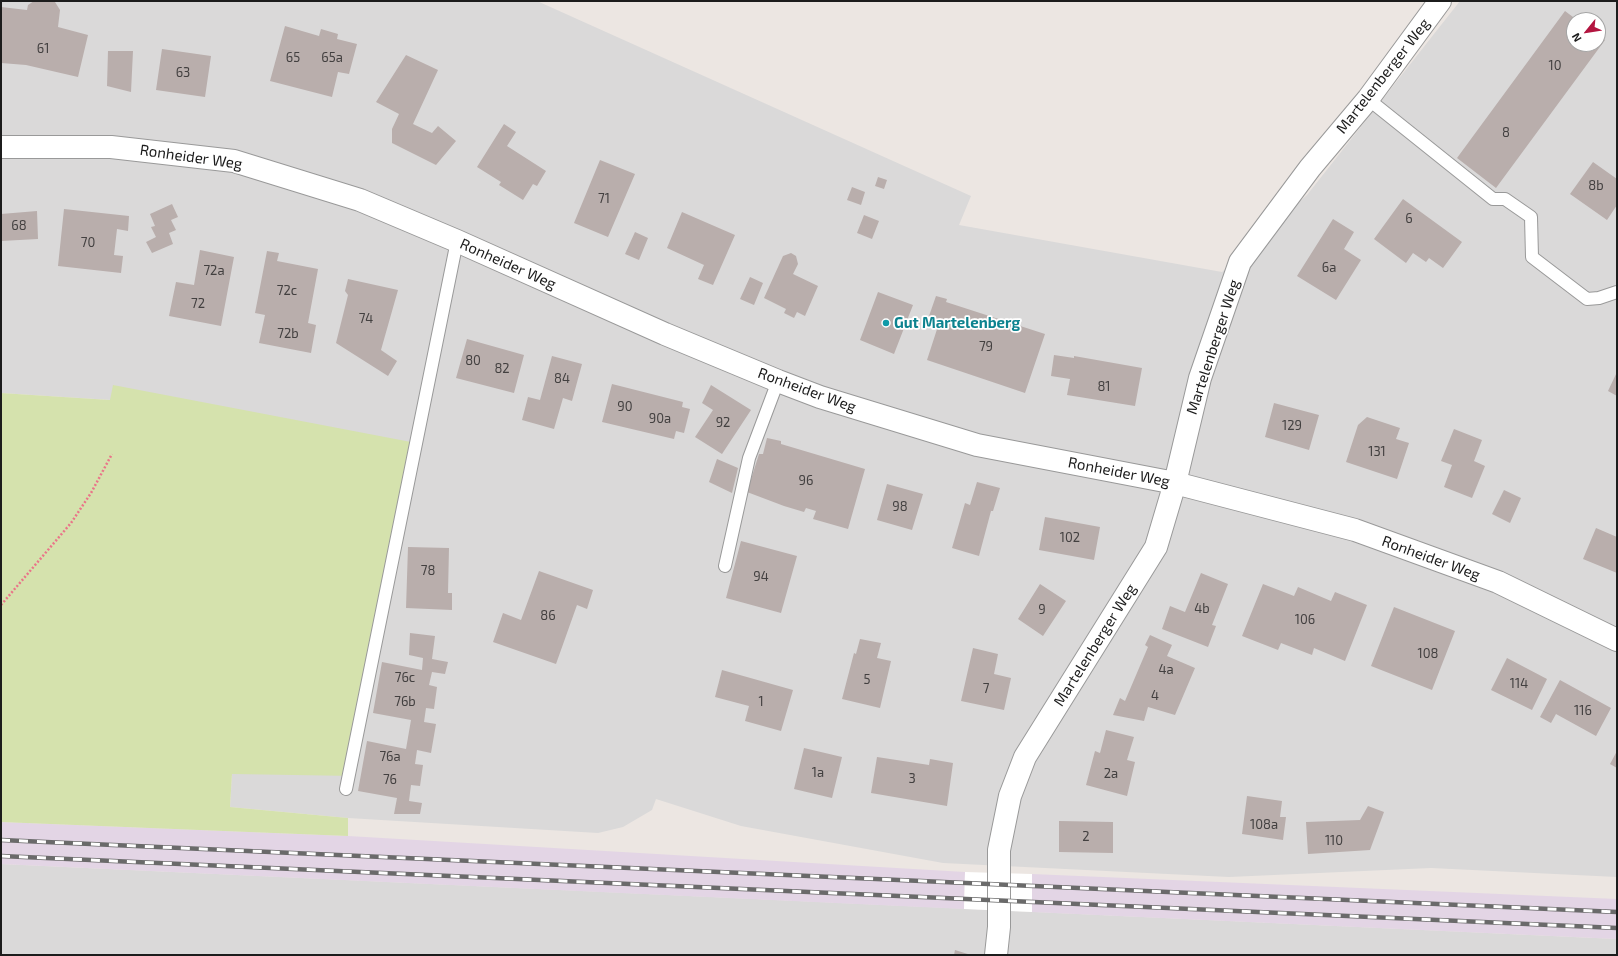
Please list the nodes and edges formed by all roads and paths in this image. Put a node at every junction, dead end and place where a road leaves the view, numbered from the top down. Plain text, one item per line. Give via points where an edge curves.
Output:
1 (1440, 1) edge
2 (1368, 99) junction
3 (1, 147) edge
4 (457, 241) junction
5 (1617, 292) edge
6 (778, 381) junction
7 (112, 454) dead end
8 (1175, 483) junction
9 (725, 566) dead end
10 (1, 605) edge
11 (1617, 640) edge
12 (346, 789) dead end
13 (996, 955) edge

1 - 2 street, Martelenberger Weg
2 - 5 lane via 1493,198 1505,199 1531,217 1532,256 1588,299
2 - 8 street, Martelenberger Weg via 1310,168 1240,262 1200,378
3 - 4 street, Ronheider Weg via 111,147 234,161 360,200
4 - 6 street, Ronheider Weg
4 - 12 lane
6 - 8 street, Ronheider Weg via 820,397 977,445
6 - 9 lane via 748,458
7 - 10 path via 71,523
8 - 11 street, Ronheider Weg via 1355,530 1498,582
8 - 13 street, Martelenberger Weg via 1156,547 1025,757 1010,796 999,850

